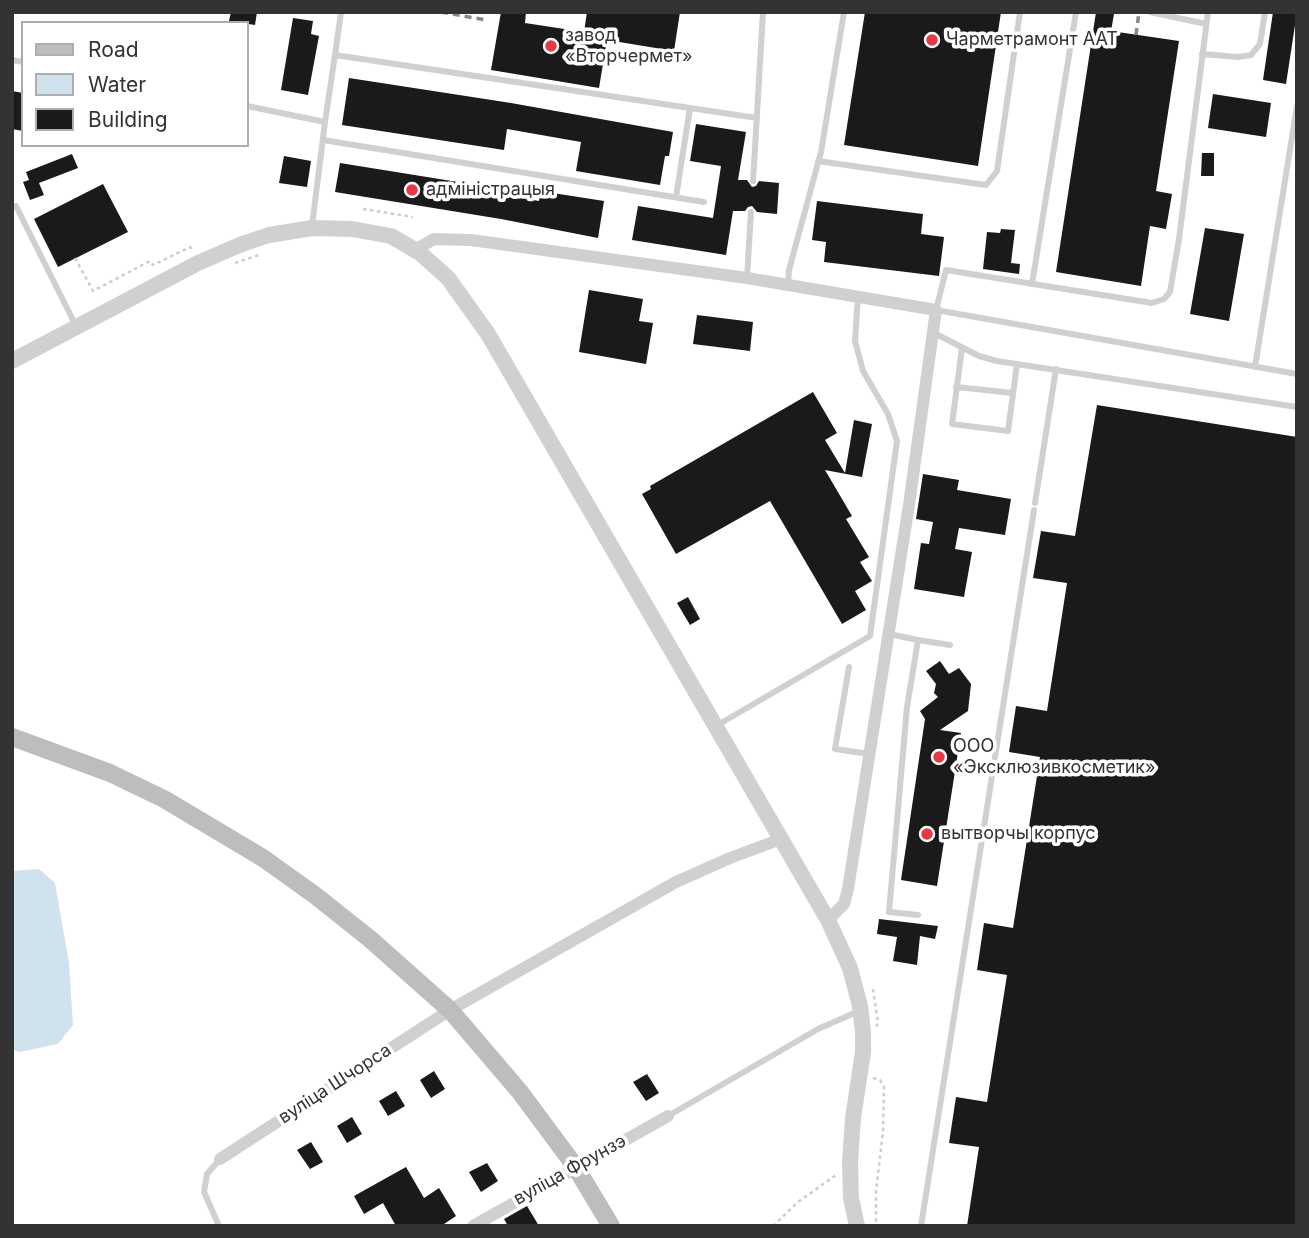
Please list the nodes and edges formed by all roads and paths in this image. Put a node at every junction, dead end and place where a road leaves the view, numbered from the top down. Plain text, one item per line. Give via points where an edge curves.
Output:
1 (341, 12) edge
2 (764, 12) edge
3 (844, 12) edge
4 (1020, 12) edge
5 (1076, 12) edge
6 (1150, 12) edge
7 (1208, 12) edge
8 (1265, 12) edge
9 (1206, 24) junction
10 (1202, 54) junction
11 (335, 55) junction
12 (248, 106) edge
13 (1297, 106) edge
14 (690, 108) junction
15 (757, 118) junction
16 (325, 122) junction
17 (323, 139) junction
18 (818, 161) junction
19 (753, 181) dead end
20 (677, 197) junction
21 (704, 202) dead end
22 (16, 206) dead end
23 (363, 209) dead end
24 (751, 212) dead end
25 (413, 218) dead end
26 (312, 228) junction
27 (415, 250) junction
28 (259, 255) dead end
29 (75, 258) dead end
30 (198, 263) junction
31 (228, 265) dead end
32 (747, 278) junction
33 (1032, 284) junction
34 (788, 285) junction
35 (858, 296) junction
36 (936, 310) junction
37 (77, 328) junction
38 (934, 333) junction
39 (962, 348) junction
40 (12, 361) edge
41 (1017, 364) junction
42 (1255, 367) junction
43 (1056, 369) junction
44 (1297, 374) edge
45 (956, 387) junction
46 (1013, 393) junction
47 (1297, 407) edge
48 (889, 634) junction
49 (918, 640) junction
50 (950, 645) dead end
51 (849, 667) dead end
52 (716, 726) junction
53 (12, 737) edge
54 (870, 754) junction
55 (781, 839) junction
56 (918, 915) dead end
57 (828, 920) junction
58 (873, 989) dead end
59 (450, 1010) junction
60 (861, 1010) junction
61 (878, 1023) dead end
62 (870, 1078) dead end
63 (668, 1116) joint
64 (220, 1159) joint
65 (837, 1165) dead end
66 (575, 1166) junction
67 (219, 1226) edge
68 (473, 1226) edge
69 (611, 1226) edge
70 (773, 1226) edge
71 (858, 1226) edge
72 (876, 1226) edge
73 (921, 1226) edge

1 - 11 lane
2 - 15 lane
3 - 18 lane
4 - 18 lane via 997,171 986,185
5 - 33 lane
6 - 9 lane
7 - 9 lane
8 - 10 lane via 1260,44 1251,55
9 - 10 lane
10 - 33 lane via 1170,292 1152,303
11 - 14 lane
11 - 16 lane
12 - 16 lane
13 - 42 lane
14 - 15 lane
14 - 20 lane
15 - 19 lane
16 - 17 lane
17 - 20 lane
17 - 26 lane
18 - 34 lane
20 - 21 lane
22 - 37 lane
23 - 25 path
24 - 32 lane
26 - 27 street via 391,236
26 - 30 street via 260,238
27 - 32 street via 434,239 471,240
27 - 52 street via 448,278 488,334
28 - 31 path
29 - 30 path via 93,291 150,261 153,265 190,247
30 - 37 street
32 - 34 street
33 - 36 lane via 946,270
34 - 35 street
35 - 36 street
35 - 52 lane via 855,341 863,371 888,414 897,441 870,636
36 - 38 street
36 - 42 lane
37 - 40 street
38 - 39 lane
38 - 48 street
39 - 41 lane
39 - 45 lane
41 - 43 lane
41 - 46 lane
42 - 44 lane
43 - 47 lane
43 - 73 lane
45 - 46 lane
45 - 46 lane via 952,424 1008,431
48 - 49 lane
48 - 54 street
49 - 50 lane
49 - 56 lane via 907,707 890,912
51 - 54 lane via 835,749
52 - 55 street
53 - 59 main road via 110,774 213,827 316,895
54 - 57 street via 848,889 844,904
55 - 57 street
55 - 59 street, вуліца Шчорса via 676,882
57 - 60 street via 850,968
58 - 61 path
59 - 64 street, вуліца Шчорса
59 - 66 main road
60 - 63 lane via 818,1029
60 - 71 street via 863,1052 850,1163
62 - 72 path via 880,1080 884,1087
63 - 66 street, вуліца Фрунзэ
64 - 67 lane via 207,1174 205,1192
65 - 70 path via 837,1174
66 - 68 street, вуліца Фрунзэ
66 - 69 main road

